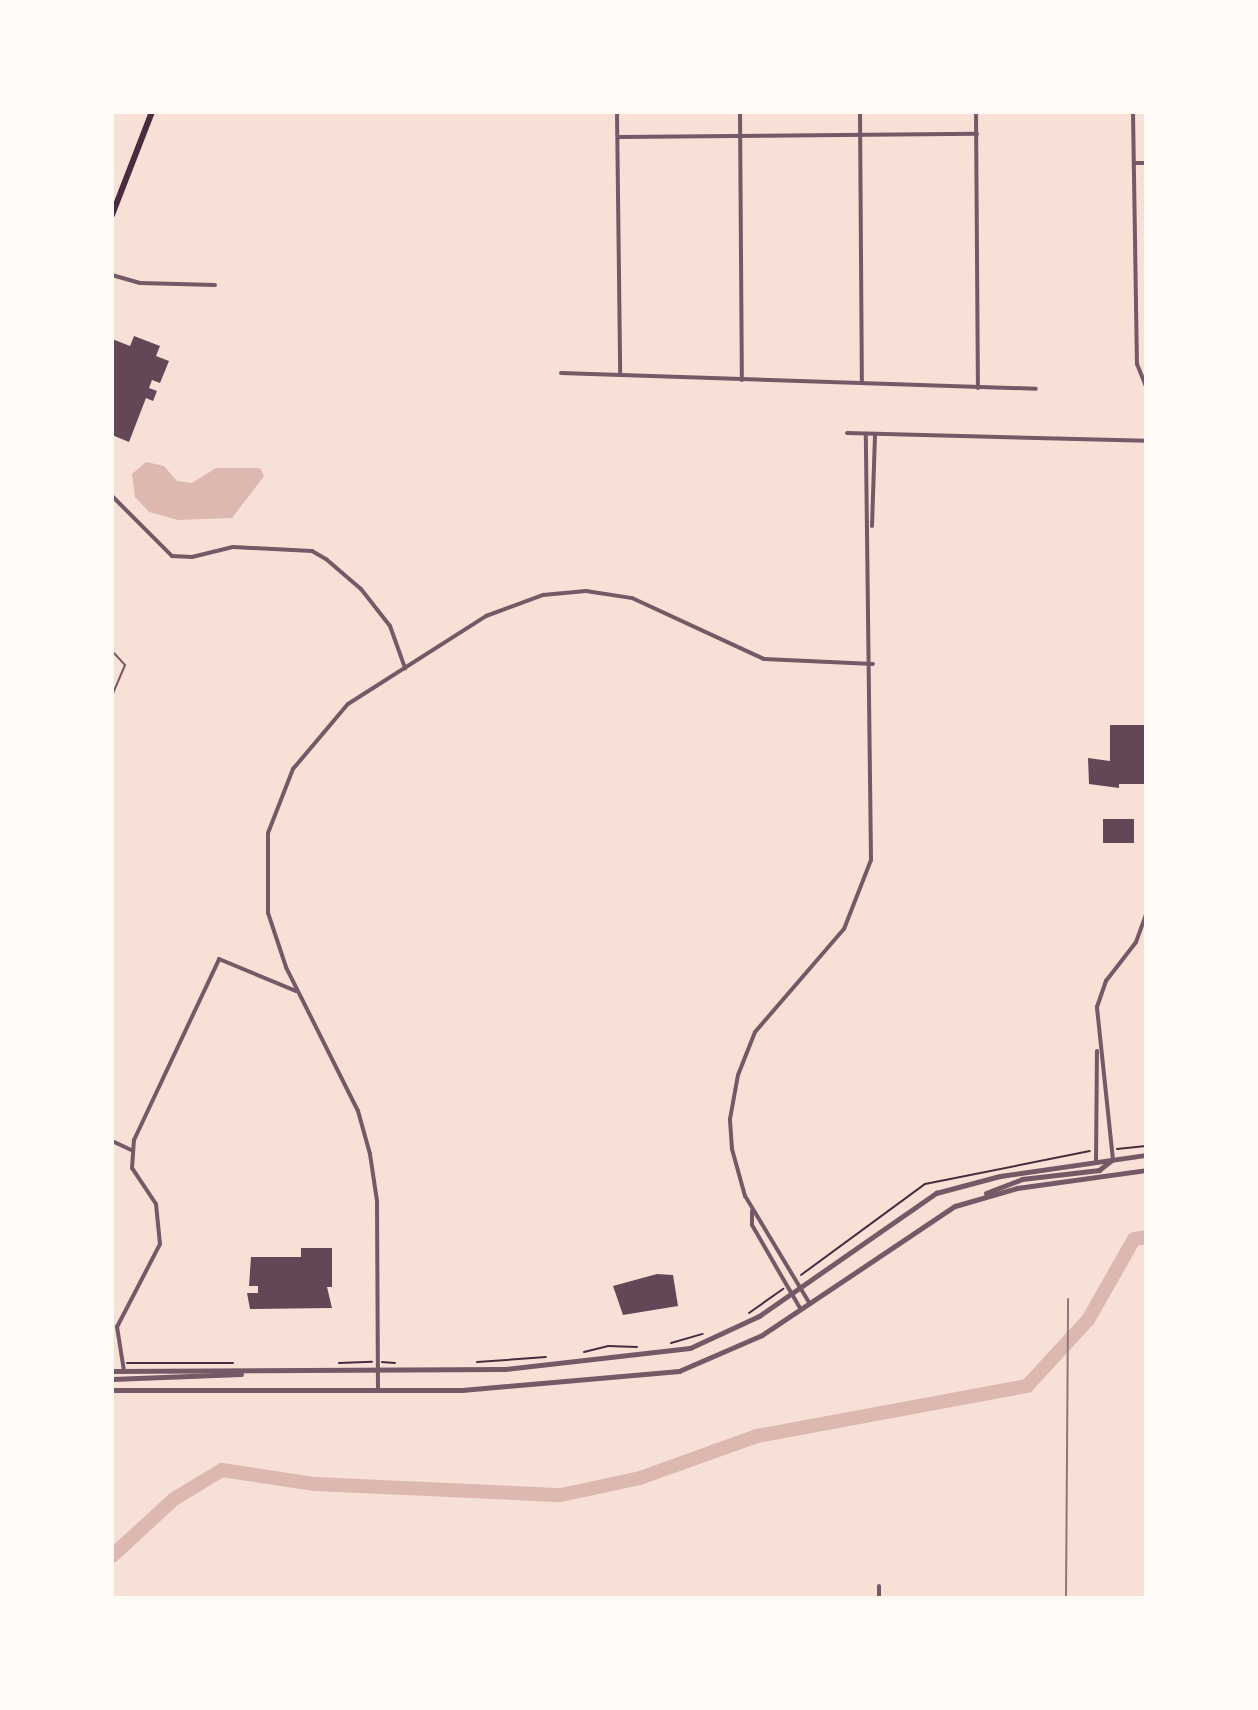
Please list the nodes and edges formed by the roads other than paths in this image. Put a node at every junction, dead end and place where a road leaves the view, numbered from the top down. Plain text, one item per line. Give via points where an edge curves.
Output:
1 (152, 112) edge
2 (617, 112) edge
3 (740, 112) edge
4 (860, 112) edge
5 (976, 112) edge
6 (1133, 112) edge
7 (977, 134) junction
8 (618, 137) junction
9 (741, 137) junction
10 (860, 137) junction
11 (1134, 163) junction
12 (1146, 163) edge
13 (112, 215) edge
14 (112, 275) edge
15 (215, 285) dead end
16 (561, 373) dead end
17 (620, 375) junction
18 (742, 380) junction
19 (862, 383) junction
20 (1146, 386) edge
21 (978, 388) junction
22 (1036, 389) dead end
23 (847, 433) dead end
24 (866, 434) junction
25 (875, 434) junction
26 (1146, 441) edge
27 (112, 496) edge
28 (871, 536) junction
29 (112, 651) edge
30 (873, 664) junction
31 (405, 668) junction
32 (112, 696) edge
33 (1146, 914) edge
34 (299, 991) junction
35 (1097, 1051) junction
36 (112, 1141) edge
37 (133, 1151) junction
38 (1146, 1155) edge
39 (1113, 1160) junction
40 (1096, 1162) junction
41 (1146, 1170) edge
42 (982, 1196) junction
43 (752, 1211) junction
44 (800, 1287) junction
45 (791, 1294) junction
46 (810, 1304) junction
47 (801, 1310) junction
48 (112, 1371) edge
49 (124, 1371) junction
50 (265, 1371) junction
51 (378, 1371) junction
52 (112, 1379) edge
53 (112, 1390) edge
54 (378, 1391) junction
55 (879, 1586) dead end
56 (879, 1598) edge

1 - 13 main road
2 - 8 street
3 - 9 street
4 - 10 street
5 - 7 street
6 - 11 street
7 - 10 street
7 - 21 street
8 - 9 street
8 - 17 street
9 - 10 street
9 - 18 street
10 - 19 street
11 - 12 street
11 - 20 street via 1138,372
14 - 15 street via 140,283
16 - 17 street
17 - 18 street
18 - 19 street
19 - 21 street
21 - 22 street
23 - 24 street
24 - 25 street
24 - 28 street
25 - 26 street
25 - 28 street
27 - 31 street via 172,556 233,547 312,551 326,559 361,589 390,626
28 - 30 street
29 - 32 lane via 124,660 125,668
30 - 31 street via 764,659 720,643 646,603 586,591 543,595 500,609
30 - 43 street via 875,833 864,887 835,941 763,1020 734,1090 732,1149
31 - 34 street via 348,704 316,736 276,803 264,887 274,938
33 - 35 street via 1136,942 1099,996
34 - 37 street via 219,959
34 - 51 street via 348,1089 370,1154 377,1201
35 - 39 street
35 - 40 street
36 - 37 street
37 - 49 street via 132,1168 156,1204 160,1244 117,1327
38 - 39 street
39 - 40 street
39 - 42 street via 1099,1170 1009,1181
40 - 44 street via 1000,1176 936,1193
41 - 42 street
42 - 46 street via 924,1223
43 - 44 street
43 - 45 street via 752,1225
44 - 45 street
44 - 46 street
45 - 47 street
45 - 51 street via 726,1334 669,1352 505,1369
46 - 47 street
47 - 54 street via 762,1335 679,1371 493,1389
48 - 49 street
49 - 50 street
50 - 51 street
50 - 52 street
51 - 54 street
53 - 54 street
55 - 56 street

